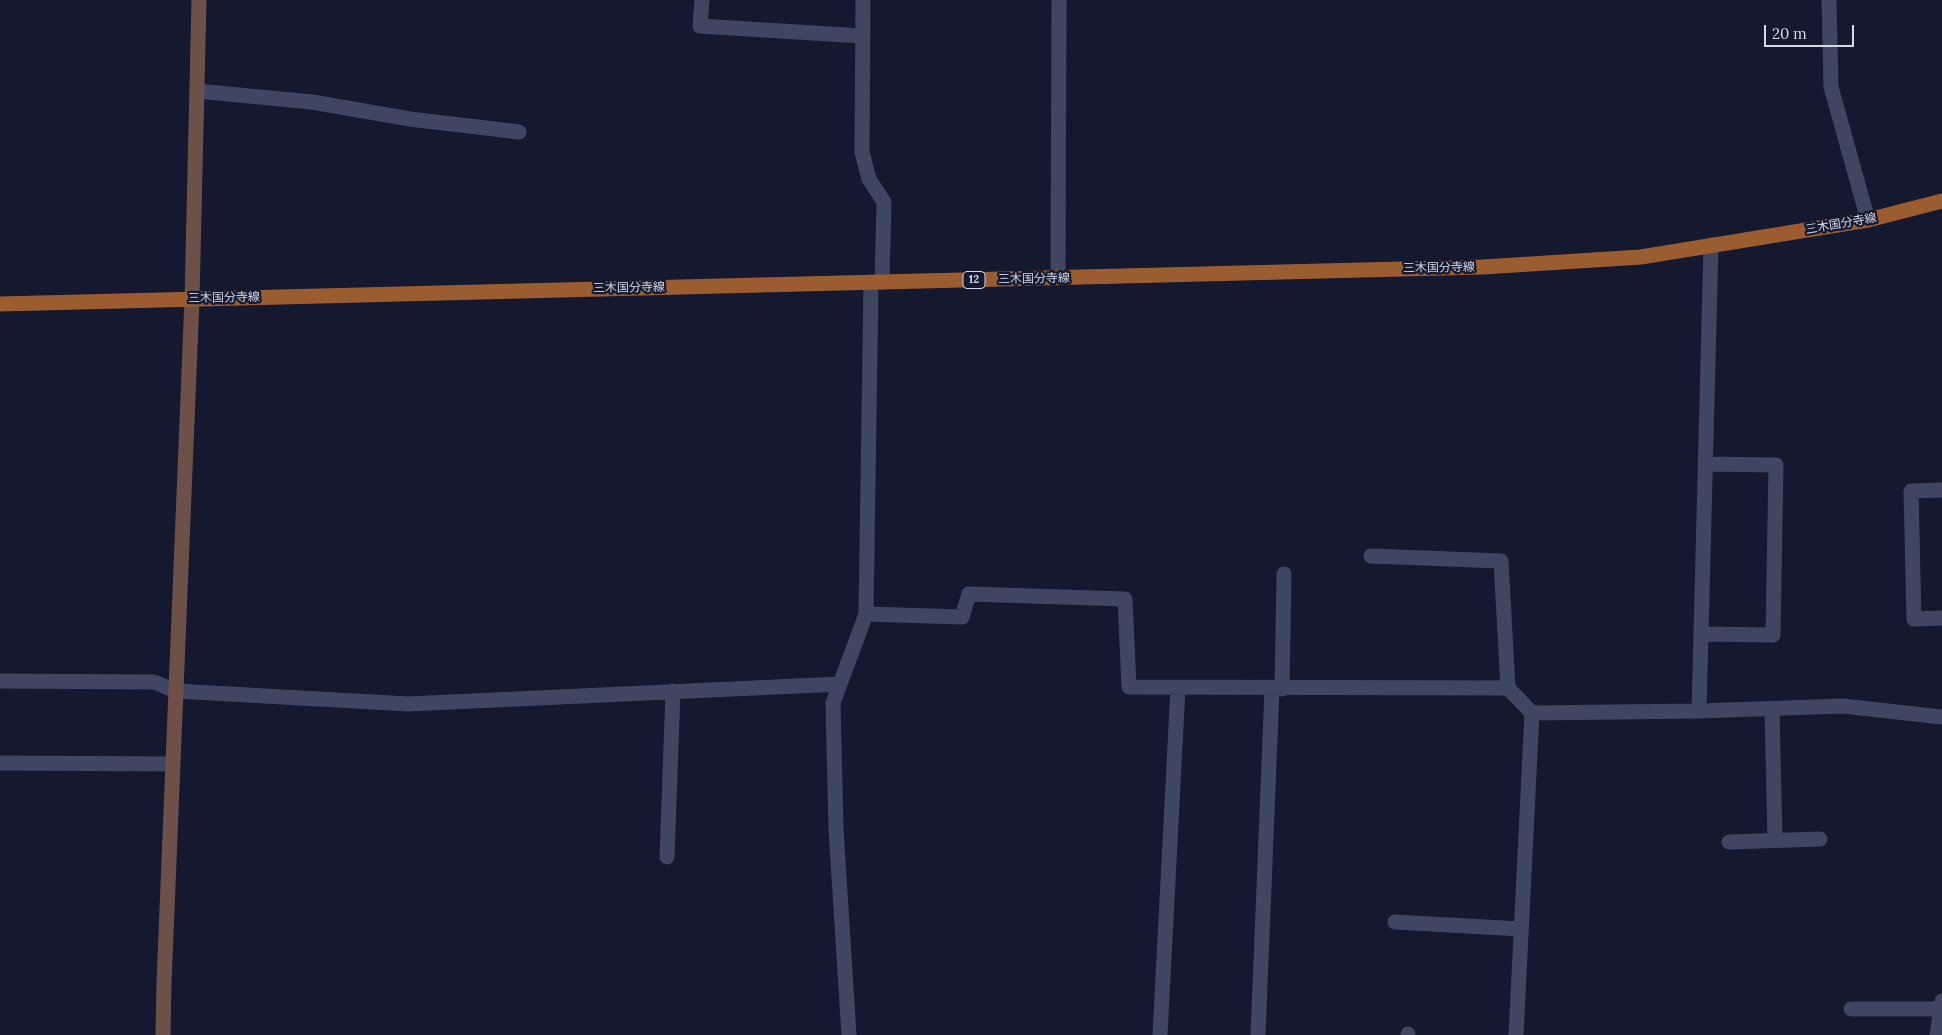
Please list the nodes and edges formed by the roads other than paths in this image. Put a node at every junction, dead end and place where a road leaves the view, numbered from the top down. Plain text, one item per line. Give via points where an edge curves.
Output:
1 (199, 0) edge
2 (702, 0) edge
3 (863, 0) edge
4 (1059, 0) edge
5 (1829, 0) edge
6 (862, 36) junction
7 (197, 91) junction
8 (519, 132) dead end
9 (1942, 201) edge
10 (1868, 220) junction
11 (1711, 245) junction
12 (1058, 278) junction
13 (876, 282) junction
14 (192, 299) junction
15 (0, 304) edge
16 (1706, 464) junction
17 (1942, 490) edge
18 (1371, 556) dead end
19 (1284, 574) dead end
20 (866, 614) junction
21 (1942, 618) edge
22 (1701, 634) junction
23 (0, 681) edge
24 (840, 684) junction
25 (1178, 688) junction
26 (1508, 688) junction
27 (1277, 689) junction
28 (176, 691) junction
29 (673, 691) junction
30 (1772, 708) junction
31 (1699, 711) junction
32 (1532, 712) junction
33 (1942, 716) edge
34 (0, 763) edge
35 (172, 764) junction
36 (1820, 839) dead end
37 (1774, 840) junction
38 (1730, 842) dead end
39 (668, 857) dead end
40 (1395, 922) dead end
41 (1521, 929) junction
42 (1941, 1004) edge
43 (1851, 1009) dead end
44 (163, 1035) edge
45 (849, 1035) edge
46 (1160, 1035) edge
47 (1258, 1035) edge
48 (1516, 1035) edge
49 (1937, 1035) edge

1 - 7 street
2 - 6 street via 700,26
3 - 6 street
4 - 12 street
5 - 10 street via 1831,87
6 - 13 street via 862,152 869,179 884,202
7 - 8 street via 312,102 410,119
7 - 14 street
9 - 10 main road, 三木国分寺線 / 12
10 - 11 main road, 三木国分寺線 / 12
11 - 12 main road, 三木国分寺線 / 12 via 1641,257 1483,267
11 - 16 street
12 - 13 main road, 三木国分寺線 / 12
13 - 14 main road, 三木国分寺線 / 12
13 - 20 street
14 - 15 main road, 三木国分寺線 / 12
14 - 28 street
16 - 22 street
16 - 22 street via 1776,465 1773,635
17 - 21 street via 1912,491 1914,619
18 - 26 street via 1501,561
19 - 27 street
20 - 24 street
20 - 25 street via 962,617 969,594 1125,599 1129,688
22 - 31 street
23 - 28 street via 154,682
24 - 29 street
24 - 45 street via 833,703 836,819
25 - 27 street
25 - 46 street
26 - 27 street
26 - 32 street
27 - 47 street
28 - 29 street via 408,704
28 - 35 street
29 - 39 street
30 - 31 street
30 - 33 street via 1843,706
30 - 37 street
31 - 32 street
32 - 41 street
34 - 35 street
35 - 44 street
36 - 37 street
37 - 38 street
40 - 41 street
41 - 48 street
42 - 43 street
42 - 49 street

